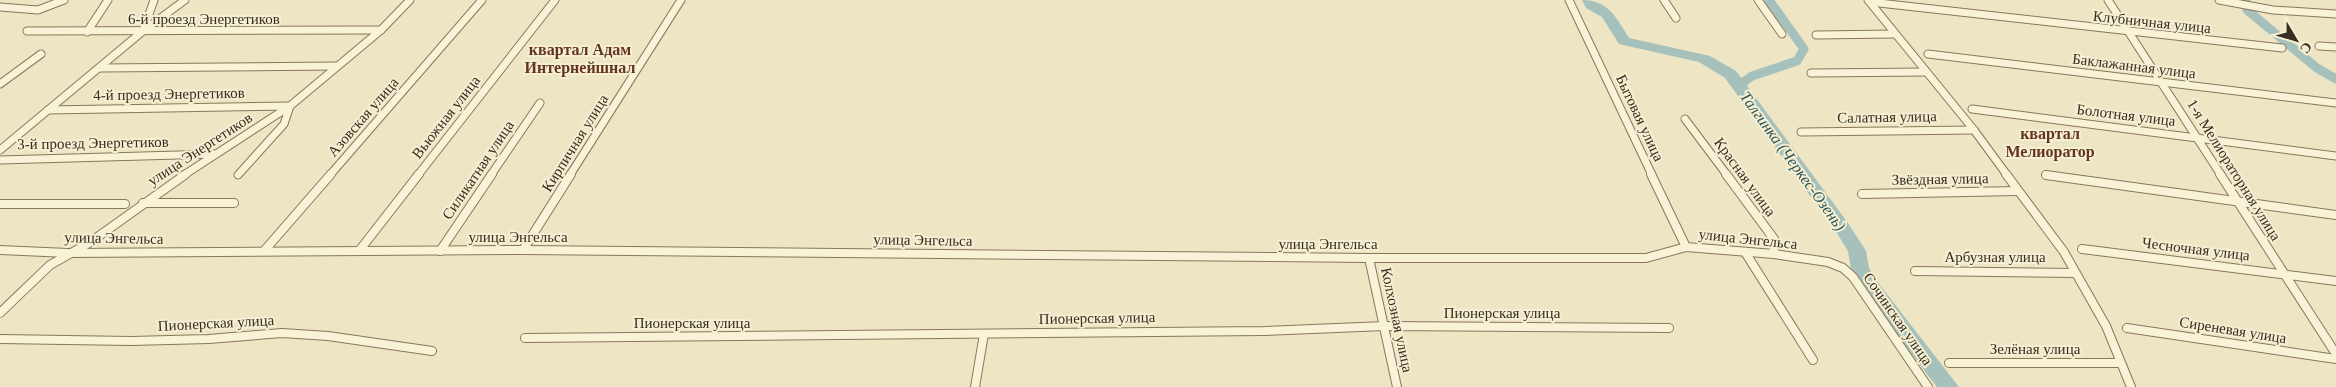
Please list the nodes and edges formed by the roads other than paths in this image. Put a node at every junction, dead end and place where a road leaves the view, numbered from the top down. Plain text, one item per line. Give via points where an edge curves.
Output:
1 (64, 0) edge
2 (108, 0) edge
3 (154, 0) edge
4 (185, 0) edge
5 (410, 0) edge
6 (482, 0) edge
7 (555, 0) edge
8 (681, 0) edge
9 (1569, 0) edge
10 (1664, 0) edge
11 (1758, 0) edge
12 (2108, 0) edge
13 (2219, 0) edge
14 (1869, 1) edge
15 (0, 7) edge
16 (2336, 14) edge
17 (1676, 18) dead end
18 (381, 30) junction
19 (143, 31) junction
20 (27, 32) dead end
21 (87, 32) junction
22 (2129, 32) junction
23 (1782, 34) dead end
24 (1816, 34) dead end
25 (1895, 34) junction
26 (2319, 46) dead end
27 (2336, 47) edge
28 (2282, 48) dead end
29 (41, 54) dead end
30 (1928, 54) dead end
31 (337, 66) junction
32 (100, 68) junction
33 (1926, 72) junction
34 (1811, 73) dead end
35 (2163, 82) junction
36 (0, 84) edge
37 (540, 103) dead end
38 (2336, 103) edge
39 (290, 106) junction
40 (1972, 109) dead end
41 (48, 110) junction
42 (1685, 119) dead end
43 (1974, 130) junction
44 (1801, 132) dead end
45 (2199, 138) junction
46 (0, 150) edge
47 (216, 154) junction
48 (2336, 156) edge
49 (0, 160) edge
50 (238, 175) dead end
51 (2046, 175) dead end
52 (2018, 191) junction
53 (1862, 194) dead end
54 (2237, 201) junction
55 (143, 203) junction
56 (234, 203) dead end
57 (0, 204) edge
58 (125, 204) dead end
59 (2336, 215) edge
60 (1686, 247) junction
61 (2082, 249) dead end
62 (0, 250) edge
63 (523, 250) junction
64 (264, 251) junction
65 (359, 251) junction
66 (440, 251) junction
67 (1745, 252) junction
68 (68, 253) junction
69 (1774, 254) junction
70 (1370, 258) junction
71 (1843, 268) joint
72 (1915, 271) dead end
73 (2075, 272) junction
74 (2282, 273) junction
75 (2336, 281) edge
76 (0, 313) edge
77 (1385, 326) junction
78 (1669, 328) dead end
79 (2127, 328) dead end
80 (984, 334) junction
81 (525, 338) dead end
82 (0, 339) edge
83 (432, 351) dead end
84 (2336, 354) edge
85 (2336, 359) edge
86 (1813, 360) dead end
87 (1949, 363) dead end
88 (2120, 363) junction
89 (976, 387) edge
90 (1397, 387) edge
91 (1928, 387) edge
92 (2131, 387) edge

1 - 15 street via 38,10
2 - 21 street
3 - 19 street
4 - 19 street
5 - 18 street, улица Энергетиков
6 - 64 street, Азовская улица
7 - 65 street, Вьюжная улица
8 - 63 street, Кирпичная улица
9 - 60 street, Бытовая улица
10 - 17 street
11 - 23 street
12 - 22 street, 1-я Мелиораторная улица
13 - 16 street via 2262,8
14 - 22 street, Клубничная улица
14 - 25 street
18 - 19 street, 6-й проезд Энергетиков
18 - 31 street, улица Энергетиков
19 - 21 street, 6-й проезд Энергетиков
19 - 32 street
20 - 21 street, 6-й проезд Энергетиков
22 - 28 street, Клубничная улица
22 - 35 street, 1-я Мелиораторная улица
24 - 25 street
25 - 33 street
26 - 27 street
29 - 36 street
30 - 35 street, Баклажанная улица
31 - 32 street
31 - 39 street, улица Энергетиков
32 - 41 street
33 - 34 street
33 - 43 street
35 - 38 street, Баклажанная улица
35 - 45 street, 1-я Мелиораторная улица
37 - 66 street, Силикатная улица
39 - 41 street, 4-й проезд Энергетиков
39 - 47 street, улица Энергетиков
39 - 50 street via 284,124
40 - 45 street, Болотная улица
41 - 46 street
42 - 69 street, Красная улица via 1774,239
43 - 44 street, Салатная улица
43 - 52 street
45 - 48 street, Болотная улица
45 - 54 street, 1-я Мелиораторная улица
47 - 49 street, 3-й проезд Энергетиков
47 - 55 street, улица Энергетиков
51 - 54 street
52 - 53 street, Звёздная улица
52 - 73 street via 2064,252
54 - 59 street
54 - 74 street, 1-я Мелиораторная улица
55 - 56 street
55 - 68 street, улица Энергетиков via 90,243
57 - 58 street
60 - 67 street, улица Энгельса
60 - 70 street, улица Энгельса via 1646,258
61 - 74 street, Чесночная улица
62 - 68 street, улица Энгельса
63 - 66 street, улица Энгельса
63 - 70 street, улица Энгельса
64 - 65 street, улица Энгельса
64 - 68 street, улица Энгельса
65 - 66 street, улица Энгельса
67 - 69 street, улица Энгельса
67 - 86 street
68 - 76 street, улица Энергетиков via 38,275
69 - 71 street, улица Энгельса via 1828,262
70 - 77 street, Колхозная улица
71 - 91 street, Сочинская улица via 1853,277
72 - 73 street, Арбузная улица
73 - 88 street via 2106,326
74 - 75 street, Чесночная улица
74 - 84 street, 1-я Мелиораторная улица
77 - 78 street, Пионерская улица
77 - 80 street, Пионерская улица via 1264,331 1110,330
77 - 90 street, Колхозная улица
79 - 85 street, Сиреневая улица
80 - 81 street, Пионерская улица
80 - 89 street
82 - 83 street, Пионерская улица via 131,341 282,333 328,336
87 - 88 street, Зелёная улица
88 - 92 street

